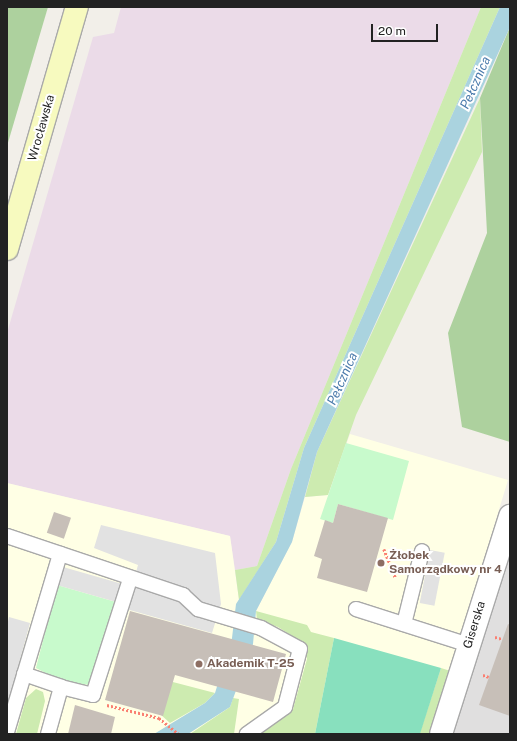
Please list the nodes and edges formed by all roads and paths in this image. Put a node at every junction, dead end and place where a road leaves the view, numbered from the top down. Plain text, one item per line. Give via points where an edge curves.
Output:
1 (77, 7) edge
2 (7, 249) edge
3 (510, 516) edge
4 (7, 536) edge
5 (422, 551) dead end
6 (60, 554) junction
7 (130, 579) junction
8 (356, 609) dead end
9 (404, 624) junction
10 (469, 645) junction
11 (24, 674) junction
12 (60, 687) junction
13 (92, 695) junction
14 (7, 732) edge
15 (48, 734) edge
16 (179, 734) edge
17 (247, 734) edge
18 (441, 734) edge

1 - 2 main road, Wrocławska
3 - 10 street, Giserska
4 - 6 lane
5 - 9 lane
6 - 7 lane
6 - 11 lane
7 - 13 lane
7 - 17 lane via 183,595 198,609 262,628 300,649 285,707
8 - 9 lane
9 - 10 lane
10 - 18 street, Giserska
11 - 12 lane
11 - 14 lane
12 - 13 lane
12 - 15 lane
13 - 16 path via 99,702 166,723

